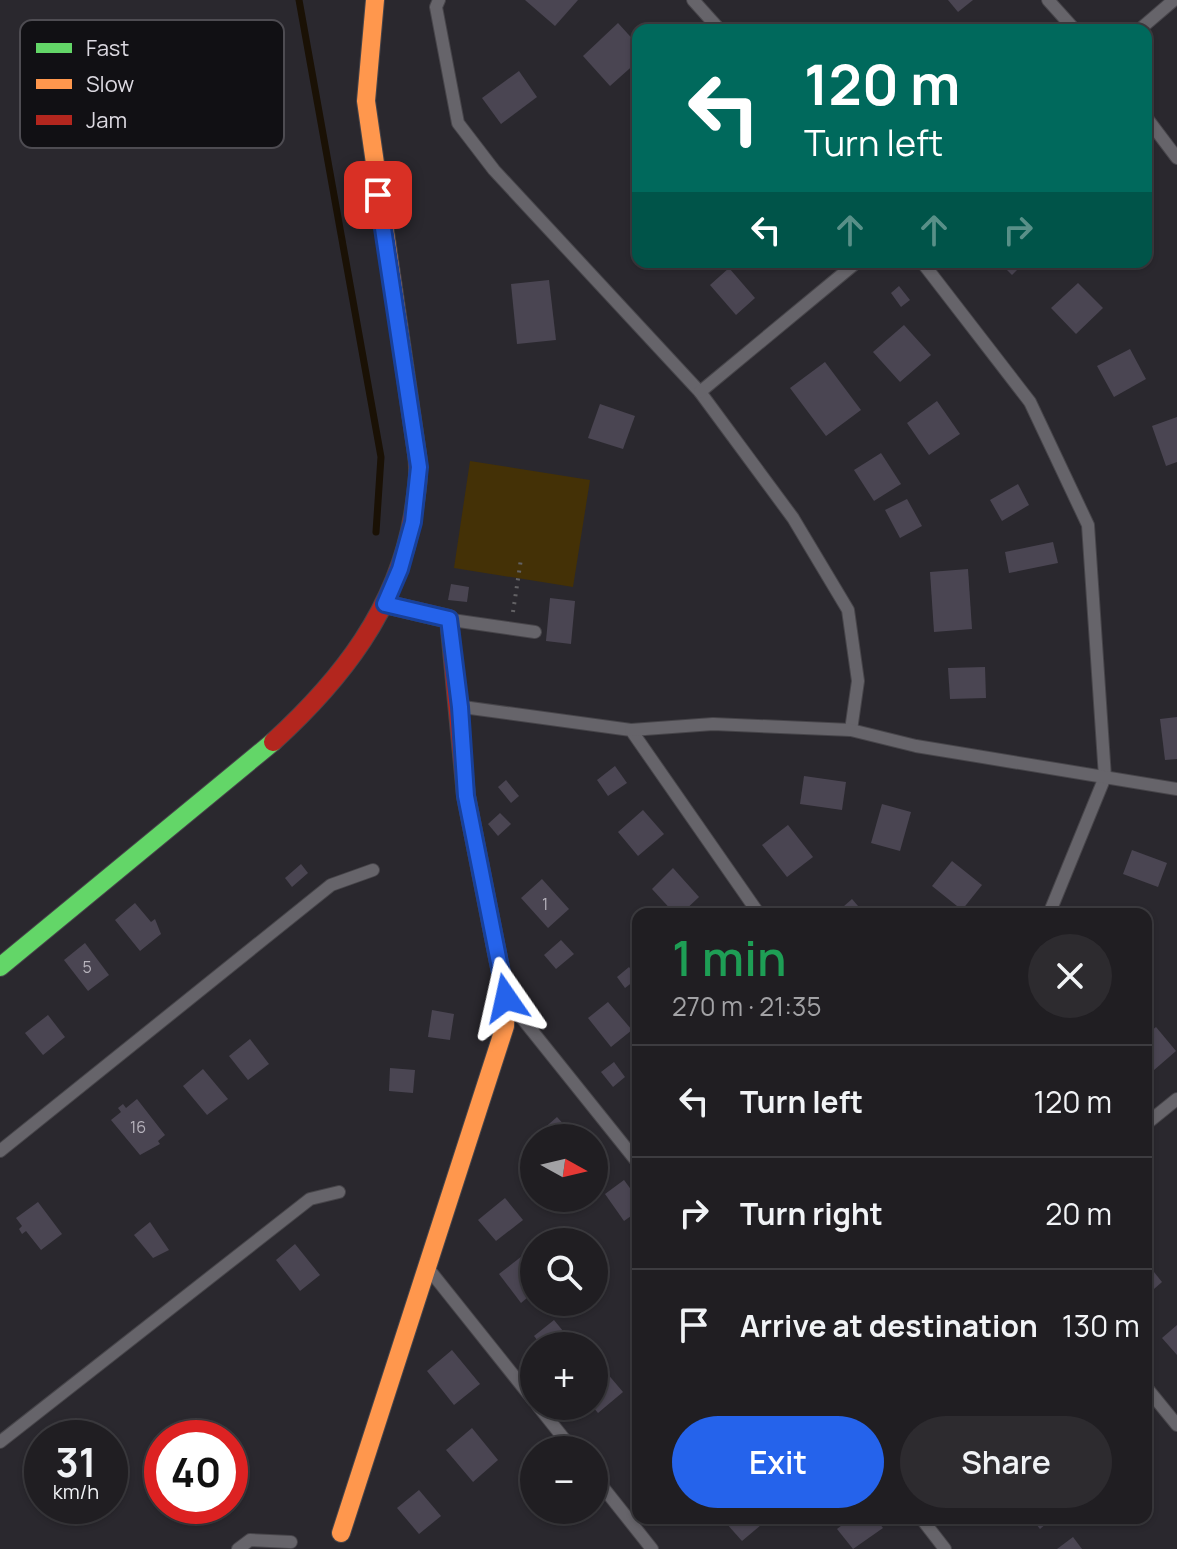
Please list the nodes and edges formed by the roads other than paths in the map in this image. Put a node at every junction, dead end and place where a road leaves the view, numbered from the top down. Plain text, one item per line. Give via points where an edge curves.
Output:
1 (375, 0) edge
2 (439, 0) edge
3 (693, 0) edge
4 (1048, 0) edge
5 (1174, 0) edge
6 (715, 24) edge
7 (1070, 24) edge
8 (1146, 24) edge
9 (1152, 125) edge
10 (1177, 158) edge
11 (850, 268) edge
12 (927, 268) edge
13 (700, 392) junction
14 (385, 604) junction
15 (449, 619) junction
16 (535, 632) dead end
17 (460, 707) junction
18 (631, 730) junction
19 (851, 730) junction
20 (1105, 777) junction
21 (1177, 789) edge
22 (373, 870) dead end
23 (755, 908) edge
24 (1051, 908) edge
25 (0, 967) edge
26 (506, 998) junction
27 (1177, 1099) edge
28 (1152, 1119) edge
29 (0, 1151) edge
30 (632, 1156) edge
31 (339, 1192) dead end
32 (429, 1269) junction
33 (520, 1383) edge
34 (1152, 1394) edge
35 (549, 1420) edge
36 (1177, 1425) edge
37 (562, 1436) edge
38 (0, 1442) edge
39 (608, 1494) edge
40 (632, 1524) edge
41 (632, 1524) edge
42 (926, 1524) edge
43 (342, 1541) edge
44 (291, 1542) dead end
45 (238, 1549) edge
46 (652, 1549) edge
47 (945, 1549) edge

1 - 14 street via 366,101 419,467 413,522
2 - 13 lane via 436,7 458,123 494,170
3 - 6 lane
4 - 7 lane
5 - 8 lane
9 - 10 lane
11 - 13 lane
12 - 20 lane via 1030,402 1088,525
13 - 19 lane via 793,518 848,610 858,681
14 - 15 street
14 - 25 street via 323,694 261,753
15 - 16 lane
15 - 17 street
17 - 18 lane
17 - 26 street via 466,796
18 - 19 lane via 713,724
18 - 23 lane
19 - 20 lane
20 - 21 lane
20 - 24 lane
22 - 29 lane via 331,885
26 - 30 lane
26 - 32 street via 505,1026
27 - 28 lane
31 - 38 lane via 310,1199
32 - 33 lane
32 - 43 street
34 - 36 lane
35 - 37 lane
39 - 40 lane
41 - 46 lane
42 - 47 lane
44 - 45 lane via 250,1540

